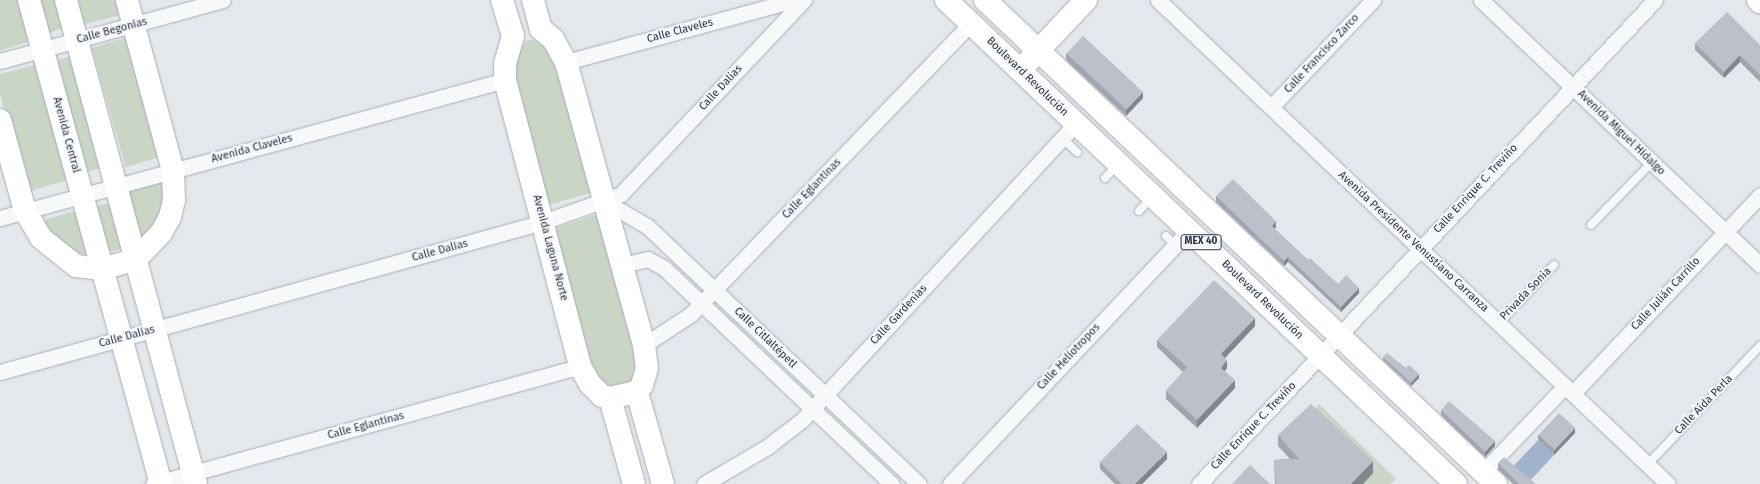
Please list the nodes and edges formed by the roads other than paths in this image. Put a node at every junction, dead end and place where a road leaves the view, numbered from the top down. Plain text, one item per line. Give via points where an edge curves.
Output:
1 (29, 0) edge
2 (66, 0) edge
3 (127, 0) edge
4 (223, 0) edge
5 (502, 0) edge
6 (533, 0) edge
7 (794, 0) edge
8 (804, 0) edge
9 (946, 0) edge
10 (985, 0) edge
11 (1086, 0) edge
12 (1158, 0) edge
13 (1373, 0) edge
14 (1481, 0) edge
15 (1655, 0) edge
16 (971, 23) junction
17 (133, 25) junction
18 (541, 29) junction
19 (513, 36) junction
20 (77, 40) junction
21 (43, 49) junction
22 (1038, 50) junction
23 (0, 61) edge
24 (566, 62) junction
25 (1020, 69) junction
26 (505, 80) junction
27 (1573, 87) junction
28 (1271, 107) junction
29 (0, 120) edge
30 (1069, 131) junction
31 (1077, 152) dead end
32 (1652, 162) junction
33 (173, 171) junction
34 (116, 186) junction
35 (1760, 195) edge
36 (82, 196) junction
37 (604, 200) junction
38 (25, 211) junction
39 (0, 218) edge
40 (543, 222) junction
41 (1591, 226) dead end
42 (1725, 232) junction
43 (1176, 237) junction
44 (1420, 248) junction
45 (136, 259) junction
46 (622, 265) junction
47 (1554, 265) dead end
48 (1760, 265) edge
49 (102, 269) junction
50 (715, 290) junction
51 (701, 304) junction
52 (1499, 323) junction
53 (155, 329) junction
54 (1337, 335) junction
55 (121, 338) junction
56 (644, 345) junction
57 (1760, 346) edge
58 (1321, 356) junction
59 (580, 366) junction
60 (0, 372) edge
61 (1569, 390) junction
62 (637, 392) junction
63 (825, 395) junction
64 (610, 398) junction
65 (812, 408) junction
66 (1648, 464) junction
67 (195, 478) edge
68 (1490, 478) edge
69 (158, 483) edge
70 (634, 484) edge
71 (663, 484) edge
72 (704, 484) edge
73 (892, 484) edge
74 (919, 484) edge
75 (950, 484) edge
76 (1199, 484) edge
77 (1456, 484) edge
78 (1668, 484) edge

1 - 21 street, Avenida Central
2 - 20 street
3 - 17 street
4 - 17 street, Calle Begonias
5 - 19 street
6 - 18 street
7 - 24 street, Calle Claveles
8 - 37 street, Calle Dalias via 621,194
9 - 16 street, Boulevard Revolución / MEX 40
10 - 22 street, MEX 40
11 - 22 street
12 - 28 street, Avenida Presidente Venustiano Carranza
13 - 28 street, Calle Francisco Zarco
14 - 27 street, Avenida Miguel Hidalgo
15 - 27 street, Calle Enrique C. Treviño
16 - 25 street, Boulevard Revolución / MEX 40
16 - 50 street, Calle Eglantinas
17 - 20 street, Calle Begonias
17 - 33 street
18 - 19 street
18 - 24 street via 553,38
19 - 26 street, Avenida Laguna Norte via 505,64
20 - 21 street, Calle Begonias
20 - 34 street
21 - 23 street, Calle Begonias
21 - 36 street, Avenida Central
22 - 25 street
22 - 54 street, MEX 40
24 - 37 street
25 - 30 street, Boulevard Revolución / MEX 40
26 - 33 street, Avenida Claveles
26 - 40 street, Avenida Laguna Norte
27 - 32 street, Avenida Miguel Hidalgo
27 - 44 street, Calle Enrique C. Treviño
28 - 44 street, Avenida Presidente Venustiano Carranza
29 - 38 street
30 - 31 lane
30 - 43 street, Boulevard Revolución / MEX 40 via 1146,204
30 - 63 street, Calle Gardenias
32 - 41 lane
32 - 42 street, Avenida Miguel Hidalgo
33 - 34 street, Avenida Claveles
33 - 45 street via 174,200 170,217 161,233
34 - 36 street, Avenida Claveles
34 - 45 street
35 - 42 street, Calle Julián Carrillo
36 - 38 street, Avenida Claveles
36 - 49 street, Avenida Central
37 - 40 street, Calle Dalias
37 - 46 street
37 - 50 street, Calle Citlaltépetl via 647,226
38 - 39 street, Avenida Claveles
38 - 49 street via 41,238 60,255 76,266
40 - 53 street, Calle Dalias
40 - 59 street, Avenida Laguna Norte
42 - 48 street, Avenida Miguel Hidalgo
42 - 61 street, Calle Julián Carrillo
43 - 58 street, Boulevard Revolución / MEX 40
43 - 75 street, Calle Heliotropos
44 - 52 street, Avenida Presidente Venustiano Carranza
44 - 54 street, Calle Enrique C. Treviño
45 - 49 street
45 - 53 street
46 - 51 street, Calle Citlaltépetl via 641,259 655,262
46 - 56 street
47 - 52 lane, Privada Sonia
49 - 55 street, Avenida Central
50 - 51 street, Calle Eglantinas
50 - 63 street, Calle Citlaltépetl
51 - 56 street, Calle Eglantinas via 691,314
51 - 65 street, Calle Citlaltépetl
52 - 61 street, Avenida Presidente Venustiano Carranza
53 - 55 street, Calle Dalias
53 - 67 street
54 - 58 street, Calle Enrique C. Treviño
54 - 68 street, MEX 40
55 - 60 street, Calle Dalias
55 - 69 street, Avenida Central
56 - 62 street via 647,368
57 - 66 lane, Calle Aída Perla
58 - 76 street, Calle Enrique C. Treviño
58 - 77 street, Boulevard Revolución / MEX 40
59 - 64 street, Avenida Laguna Norte via 590,384 602,396
59 - 67 street, Calle Eglantinas
61 - 66 street, Avenida Presidente Venustiano Carranza
61 - 68 street, Calle Julián Carrillo
62 - 64 street
62 - 71 street
63 - 65 street, Calle Gardenias
63 - 74 street, Calle Citlaltépetl
64 - 70 street
65 - 72 street, Calle Gardenias via 767,447
65 - 73 street, Calle Citlaltépetl
66 - 78 street, Avenida Presidente Venustiano Carranza
67 - 69 street, Calle Eglantinas

